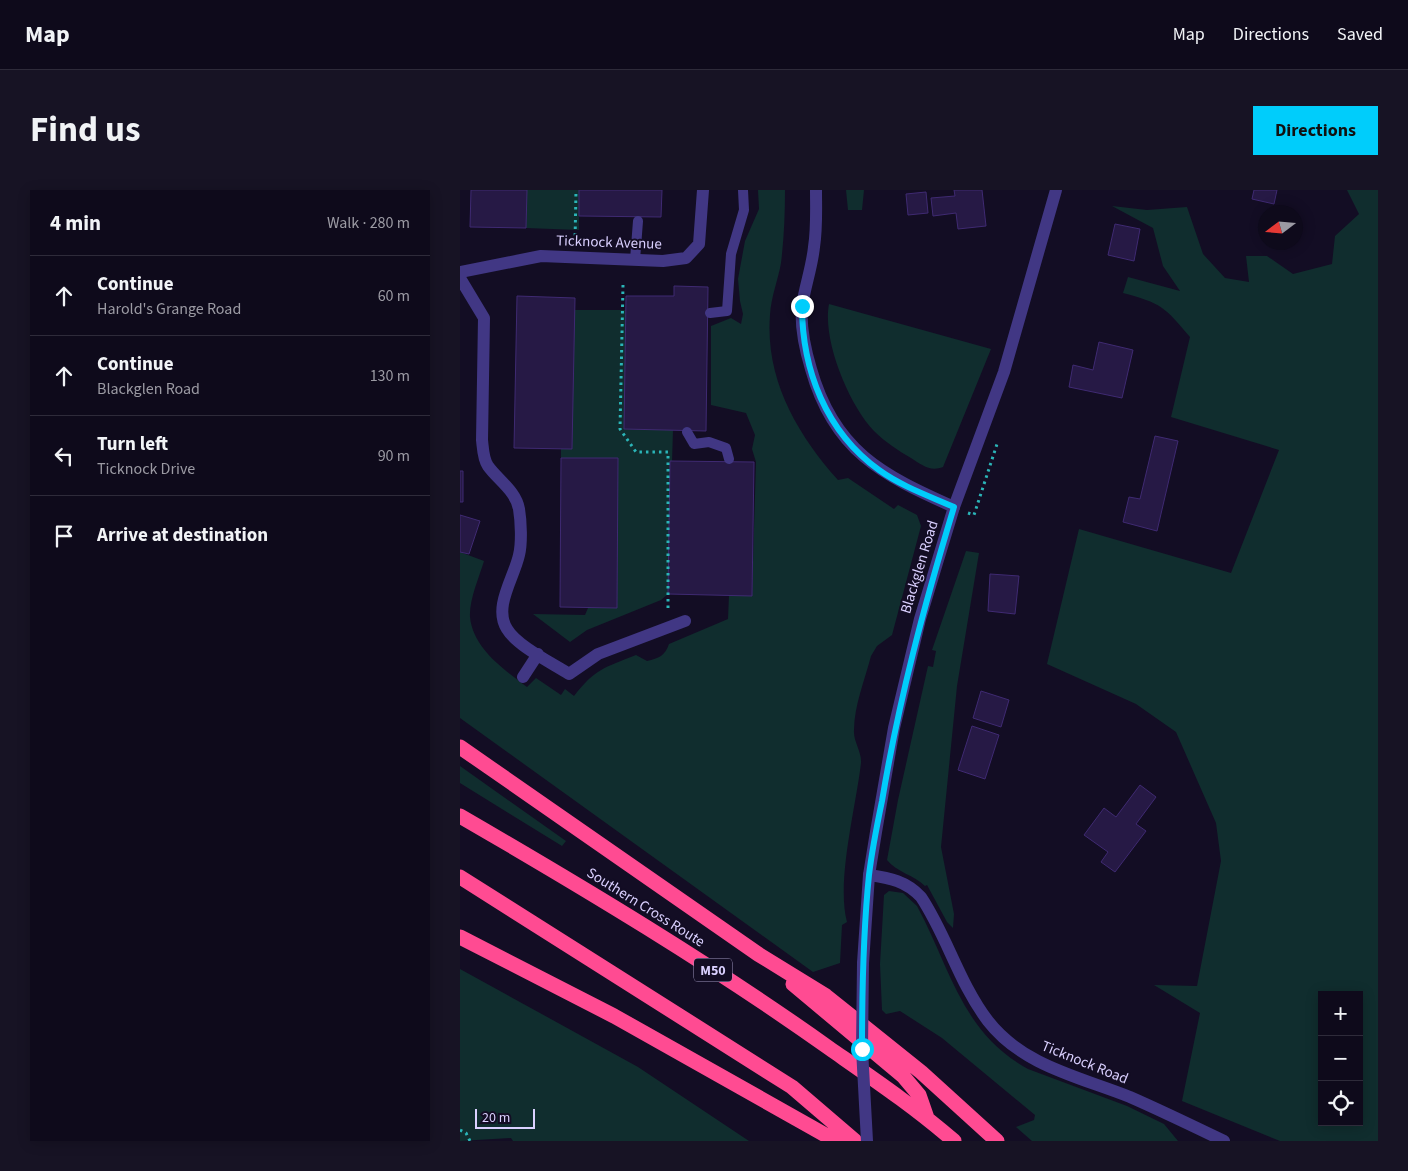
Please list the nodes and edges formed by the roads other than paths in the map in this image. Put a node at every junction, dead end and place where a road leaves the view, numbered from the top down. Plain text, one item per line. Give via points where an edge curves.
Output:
1 (703, 190) edge
2 (744, 190) edge
3 (816, 190) edge
4 (1056, 190) edge
5 (638, 221) dead end
6 (635, 260) junction
7 (460, 272) edge
8 (460, 278) edge
9 (710, 313) dead end
10 (687, 432) dead end
11 (730, 459) dead end
12 (954, 507) junction
13 (685, 622) dead end
14 (538, 654) junction
15 (523, 677) dead end
16 (460, 747) edge
17 (460, 816) edge
18 (869, 874) junction
19 (460, 878) edge
20 (460, 937) edge
21 (758, 954) junction
22 (927, 1118) junction
23 (836, 1141) edge
24 (855, 1141) edge
25 (867, 1141) edge
26 (954, 1141) edge
27 (997, 1141) edge
28 (1224, 1141) edge

1 - 6 street, Ticknock Avenue via 699,244 686,258
2 - 9 lane via 744,210 732,254 728,312
3 - 12 street via 814,248 802,306 802,333 823,405 865,459 895,480
4 - 12 street, Blackglen Road via 1004,372
5 - 6 lane
6 - 7 street, Ticknock Avenue via 541,256
8 - 14 street via 484,318 484,458 504,482 519,508 519,554 503,604 503,617 516,640
10 - 11 lane via 694,444 709,442 726,448
12 - 18 street, Blackglen Road via 921,613 894,728
13 - 14 street via 598,654 569,674
14 - 15 street
16 - 21 highway via 656,880
17 - 22 highway, Southern Cross Route / M50 via 598,897 775,1010
18 - 25 street, Blackglen Road, bridge via 862,1049
18 - 28 street, Ticknock Road via 900,880 912,886 921,897 974,1002 1012,1046 1039,1062 1130,1097
19 - 24 highway via 792,1087
20 - 23 highway via 614,1016
21 - 22 highway via 903,1076 919,1095
21 - 27 highway via 826,996 921,1072
22 - 26 highway, Southern Cross Route / M50

